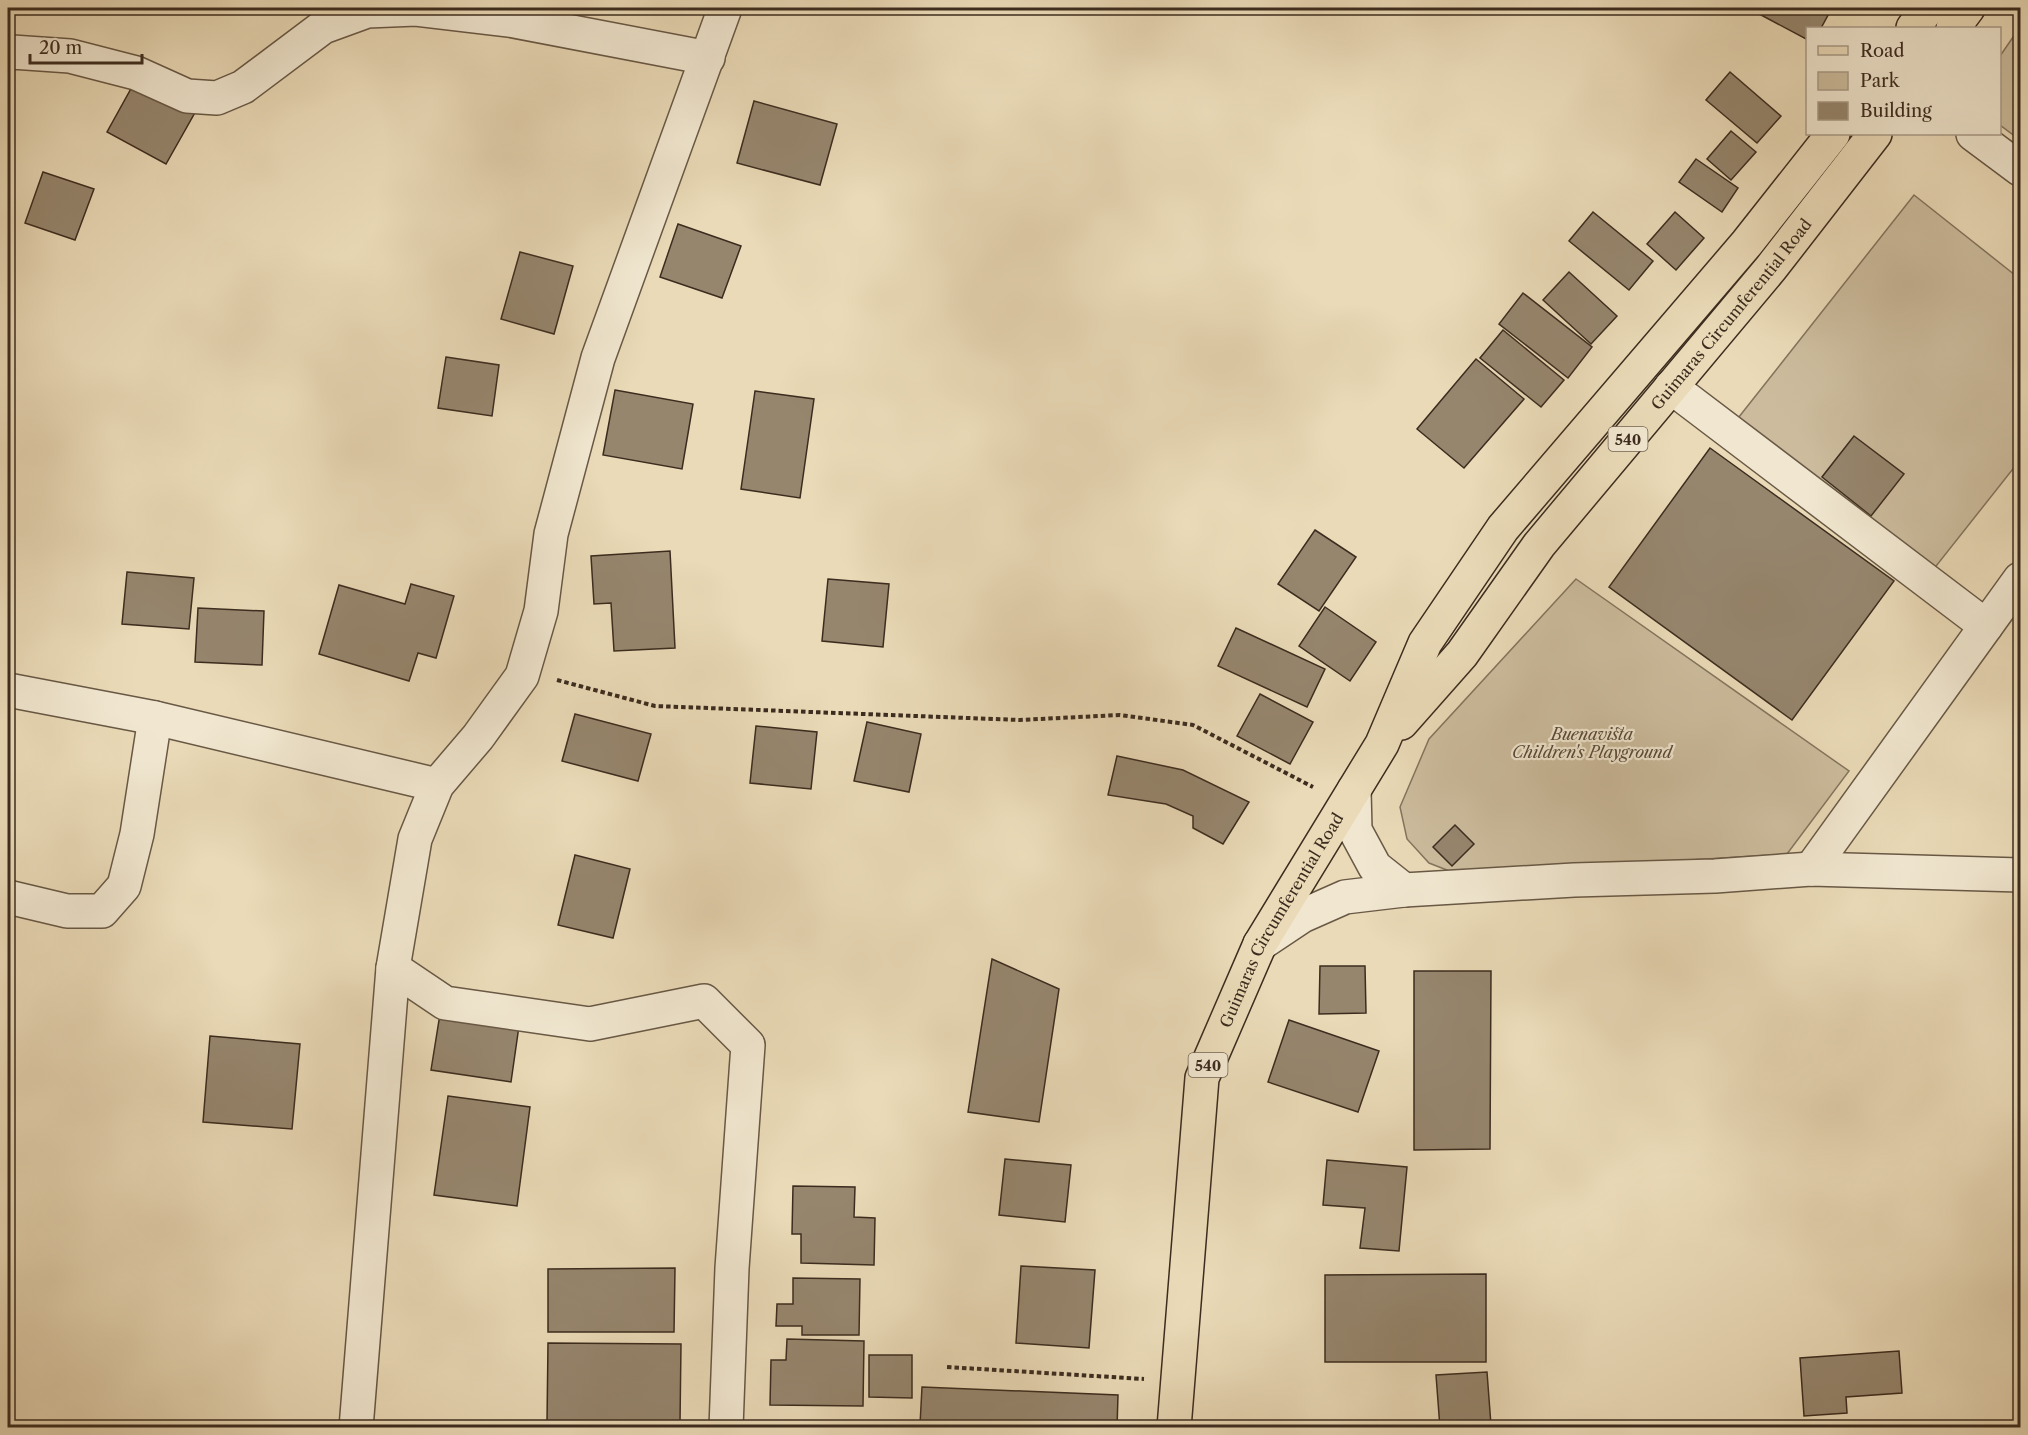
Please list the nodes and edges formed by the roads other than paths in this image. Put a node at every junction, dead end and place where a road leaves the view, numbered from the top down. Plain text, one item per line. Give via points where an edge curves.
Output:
1 (725, 8) edge
2 (1928, 8) edge
3 (1968, 8) edge
4 (1914, 27) edge
5 (1954, 27) edge
6 (8, 54) edge
7 (708, 58) junction
8 (1832, 135) edge
9 (1874, 135) edge
10 (1974, 135) edge
11 (2020, 169) edge
12 (1671, 387) junction
13 (2020, 579) edge
14 (1986, 626) junction
15 (8, 690) edge
16 (155, 718) junction
17 (1382, 744) junction
18 (436, 785) junction
19 (1349, 799) junction
20 (1811, 869) junction
21 (2020, 875) edge
22 (1404, 890) junction
23 (8, 897) edge
24 (1260, 944) junction
25 (393, 968) junction
26 (356, 1428) edge
27 (726, 1428) edge
28 (1173, 1428) edge

1 - 7 street
2 - 4 main road
3 - 5 main road
6 - 7 street via 70,56 136,73 187,96 217,98 243,87 323,27 367,11 416,9 509,20
7 - 18 street via 597,358 551,534 541,611 522,676 478,737
8 - 17 main road, Guimaras Circumferential Road / 540 via 1747,243 1503,528 1425,643
9 - 12 main road, Guimaras Circumferential Road / 540 via 1771,268
10 - 11 street
12 - 14 street
12 - 17 main road, Guimaras Circumferential Road / 540 via 1539,545 1461,654
13 - 14 street
14 - 20 street
15 - 16 street
16 - 18 street
16 - 23 street via 137,834 124,886 102,911 67,910
17 - 19 main road, Guimaras Circumferential Road / 540
18 - 25 street via 415,839
19 - 22 street via 1355,830 1375,867
19 - 24 main road, Guimaras Circumferential Road / 540
20 - 21 street
20 - 22 street
22 - 24 street via 1345,897 1302,916
24 - 28 main road, Guimaras Circumferential Road / 540 via 1202,1078
25 - 26 street
25 - 27 street via 445,1004 590,1024 704,1001 748,1045 732,1268

